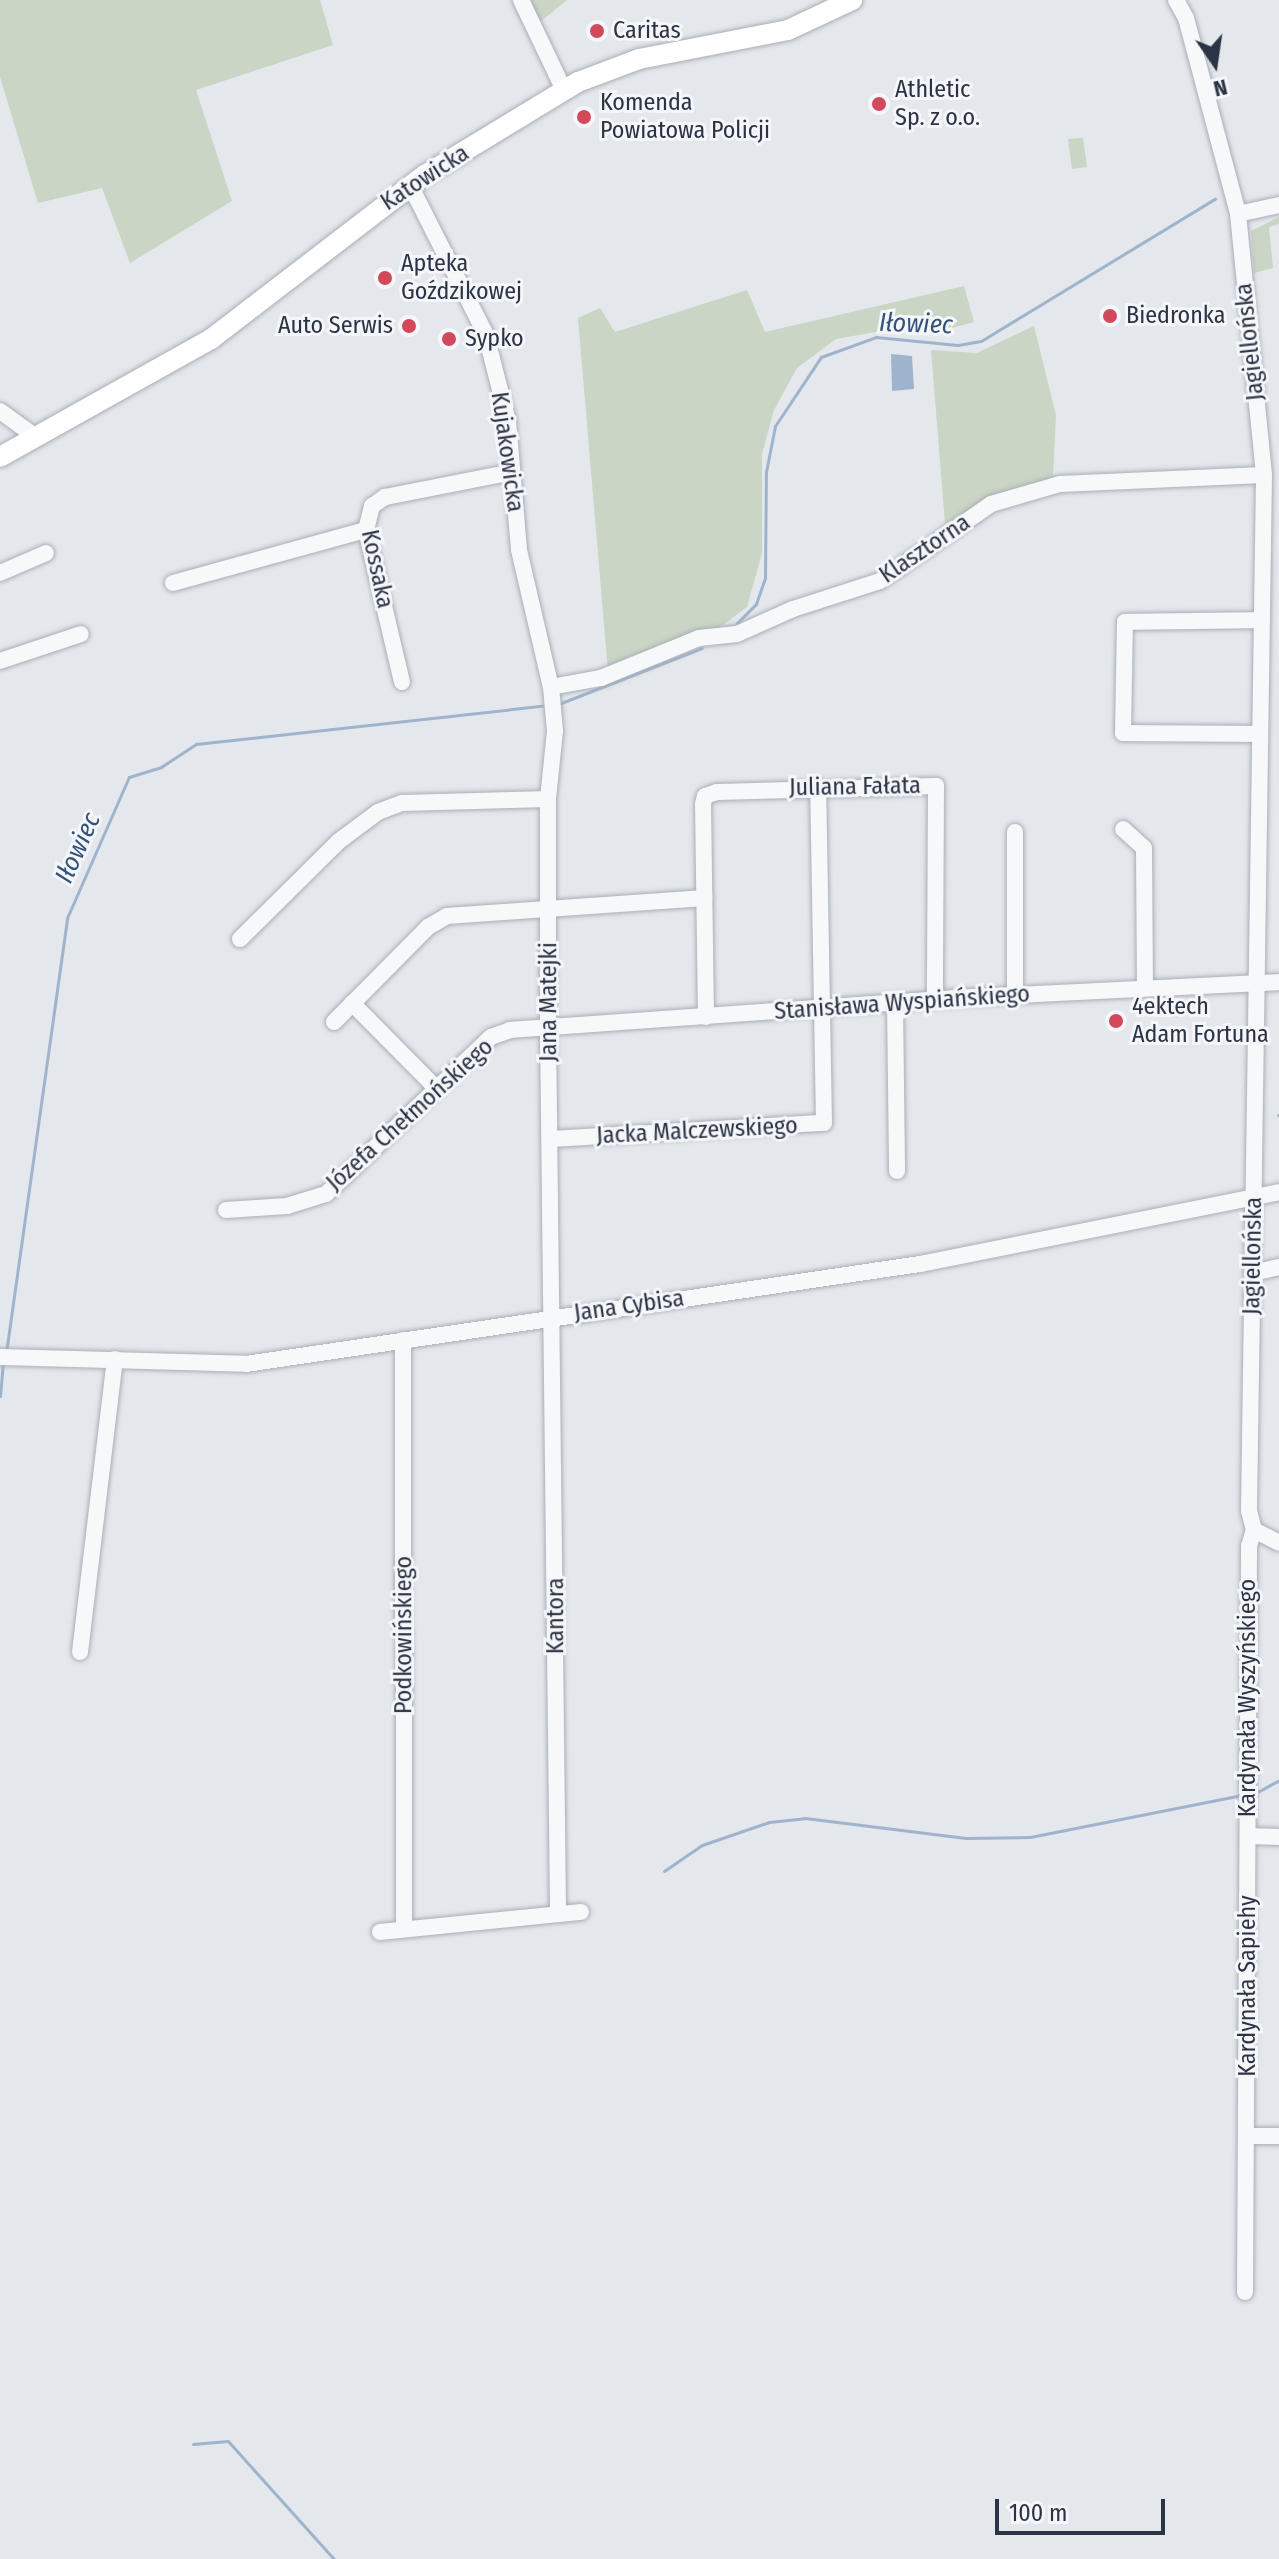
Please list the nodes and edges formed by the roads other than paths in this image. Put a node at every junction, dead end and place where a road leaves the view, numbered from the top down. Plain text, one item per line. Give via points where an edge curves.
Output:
1 (521, 0) edge
2 (852, 0) edge
3 (1176, 0) edge
4 (564, 90) junction
5 (410, 185) junction
6 (1279, 205) edge
7 (1238, 214) junction
8 (0, 411) edge
9 (36, 437) junction
10 (0, 457) edge
11 (512, 472) junction
12 (1264, 475) junction
13 (366, 530) junction
14 (46, 553) dead end
15 (0, 573) edge
16 (173, 583) dead end
17 (1262, 620) junction
18 (81, 634) dead end
19 (0, 661) edge
20 (402, 682) dead end
21 (551, 687) junction
22 (1260, 734) junction
23 (818, 787) junction
24 (548, 799) junction
25 (1123, 829) dead end
26 (1015, 832) dead end
27 (704, 898) junction
28 (549, 909) junction
29 (240, 939) dead end
30 (1257, 981) junction
31 (1279, 982) edge
32 (1145, 987) junction
33 (1015, 995) junction
34 (935, 999) junction
35 (895, 1002) junction
36 (352, 1003) junction
37 (822, 1008) junction
38 (706, 1017) junction
39 (334, 1022) dead end
40 (548, 1028) junction
41 (437, 1089) junction
42 (551, 1139) junction
43 (897, 1171) dead end
44 (1279, 1192) edge
45 (1254, 1198) junction
46 (226, 1210) dead end
47 (1279, 1267) edge
48 (1253, 1273) junction
49 (555, 1317) junction
50 (403, 1340) junction
51 (0, 1357) edge
52 (115, 1359) junction
53 (1254, 1530) junction
54 (1279, 1543) edge
55 (80, 1652) dead end
56 (1248, 1836) junction
57 (1279, 1837) edge
58 (581, 1912) dead end
59 (558, 1914) junction
60 (404, 1929) junction
61 (380, 1932) dead end
62 (1248, 2136) junction
63 (1279, 2136) edge
64 (1245, 2292) dead end

1 - 4 street
2 - 4 main road, Katowicka via 788,30 639,59
3 - 7 street, Jagiellońska via 1186,18
4 - 5 main road, Katowicka
5 - 9 main road, Katowicka via 211,339
5 - 11 street, Kujakowicka via 478,312 508,421
6 - 7 street
7 - 12 street, Jagiellońska
8 - 9 street
9 - 10 main road, Katowicka
11 - 13 street, Kossaka via 385,497 372,506
11 - 21 street, Kujakowicka via 519,550
12 - 17 street, Jagiellońska
12 - 21 street, Klasztorna via 1060,484 991,504 880,581 737,634 699,638 601,678
13 - 16 street
13 - 20 street, Kossaka
14 - 15 street
17 - 22 street, Jagiellońska
17 - 22 street via 1125,622 1123,733
18 - 19 street
21 - 24 street, Jana Matejki via 555,765
22 - 30 street, Jagiellońska
23 - 27 street, Juliana Fałata via 705,796
23 - 34 street, Juliana Fałata via 936,786
23 - 37 street
24 - 28 street, Jana Matejki
24 - 29 street via 402,803 378,812 339,841
25 - 32 street via 1144,848
26 - 33 street
27 - 28 street
27 - 38 street
28 - 36 street via 447,916 428,927
28 - 40 street, Jana Matejki
30 - 31 street
30 - 32 street, Stanisława Wyspiańskiego
30 - 45 street, Jagiellońska
32 - 33 street, Stanisława Wyspiańskiego
33 - 34 street, Stanisława Wyspiańskiego
34 - 35 street, Stanisława Wyspiańskiego
35 - 37 street, Stanisława Wyspiańskiego
35 - 43 street
36 - 39 street
36 - 41 street
37 - 38 street, Stanisława Wyspiańskiego
37 - 42 street, Jacka Malczewskiego via 824,1123
38 - 40 street, Stanisława Wyspiańskiego
40 - 41 street, Józefa Chełmońskiego via 491,1037
40 - 42 street, Jana Matejki
41 - 46 street, Józefa Chełmońskiego via 326,1194 287,1206
42 - 49 street, Jana Matejki
44 - 45 street, Jana Cybisa
45 - 48 street, Jagiellońska
45 - 49 street, Jana Cybisa via 920,1264
47 - 48 street
48 - 53 street, Jagiellońska via 1249,1511
49 - 50 street, Jana Cybisa
49 - 59 street, Kantora
50 - 52 street, Jana Cybisa via 246,1364
50 - 60 street, Podkowińskiego
51 - 52 street, Jana Cybisa
52 - 55 street
53 - 54 street
53 - 56 street, Kardynała Wyszyńskiego via 1249,1546
56 - 57 street, Kardynała Wyszyńskiego
56 - 62 street, Kardynała Sapiehy
58 - 59 street
59 - 60 street
60 - 61 street
62 - 63 street
62 - 64 street, Kardynała Sapiehy

